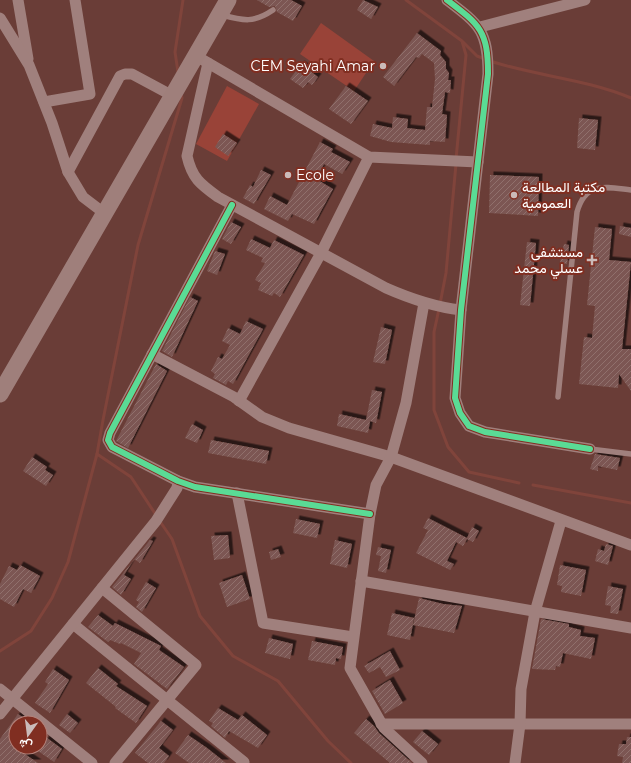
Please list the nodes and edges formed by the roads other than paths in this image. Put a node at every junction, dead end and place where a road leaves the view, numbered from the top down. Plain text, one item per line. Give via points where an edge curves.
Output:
1 (18, 0) edge
2 (74, 0) edge
3 (447, 0) edge
4 (585, 0) edge
5 (224, 7) edge
6 (273, 10) dead end
7 (0, 18) edge
8 (480, 27) junction
9 (202, 59) junction
10 (29, 65) junction
11 (173, 96) junction
12 (44, 102) junction
13 (369, 157) junction
14 (478, 162) junction
15 (68, 172) junction
16 (631, 190) edge
17 (232, 205) junction
18 (104, 213) junction
19 (321, 253) junction
20 (424, 303) junction
21 (460, 310) junction
22 (152, 354) junction
23 (0, 394) edge
24 (558, 398) dead end
25 (239, 401) junction
26 (590, 449) joint
27 (631, 454) edge
28 (391, 457) junction
29 (178, 481) junction
30 (237, 493) junction
31 (370, 514) junction
32 (561, 521) junction
33 (631, 545) edge
34 (361, 581) junction
35 (102, 588) junction
36 (535, 612) junction
37 (73, 624) junction
38 (631, 628) edge
39 (353, 637) junction
40 (0, 689) edge
41 (12, 698) junction
42 (167, 700) junction
43 (0, 714) edge
44 (382, 724) junction
45 (520, 724) junction
46 (631, 724) edge
47 (244, 762) dead end
48 (92, 763) edge
49 (115, 763) edge
50 (422, 763) edge
51 (515, 763) edge

1 - 10 street
2 - 12 street via 90,94
3 - 8 street
4 - 8 street
5 - 6 lane via 251,20 261,18
5 - 9 main road
7 - 10 street
8 - 14 street via 488,52 488,66
9 - 11 main road
9 - 13 street
9 - 17 street via 187,156 191,172 202,185
10 - 12 street
11 - 15 street via 132,74 120,76
11 - 18 main road
12 - 15 street
13 - 14 street
13 - 19 street
14 - 21 street
15 - 18 street via 83,197
16 - 24 lane via 598,187 588,192 580,201
17 - 19 street
17 - 22 street
18 - 23 main road
19 - 20 street via 386,288
19 - 25 street
20 - 21 street
20 - 28 street via 406,403
21 - 26 street via 455,398 460,413 469,426 485,432
22 - 25 street
22 - 29 street via 108,440 112,447
25 - 28 street via 262,417 289,428
26 - 27 lane
28 - 31 street via 376,486
28 - 32 street
29 - 30 street via 195,487
29 - 35 street via 177,488 156,521
30 - 31 street
30 - 39 street via 263,623
31 - 34 street
32 - 33 street
32 - 36 street
34 - 36 street
34 - 39 street
35 - 37 street
35 - 42 street via 196,665
36 - 38 street
36 - 45 street via 521,689
37 - 41 street
37 - 42 street
39 - 44 street via 350,668
40 - 41 street
41 - 43 street
41 - 48 street
42 - 47 street
42 - 49 street
44 - 45 street
44 - 50 street
45 - 46 street
45 - 51 street

